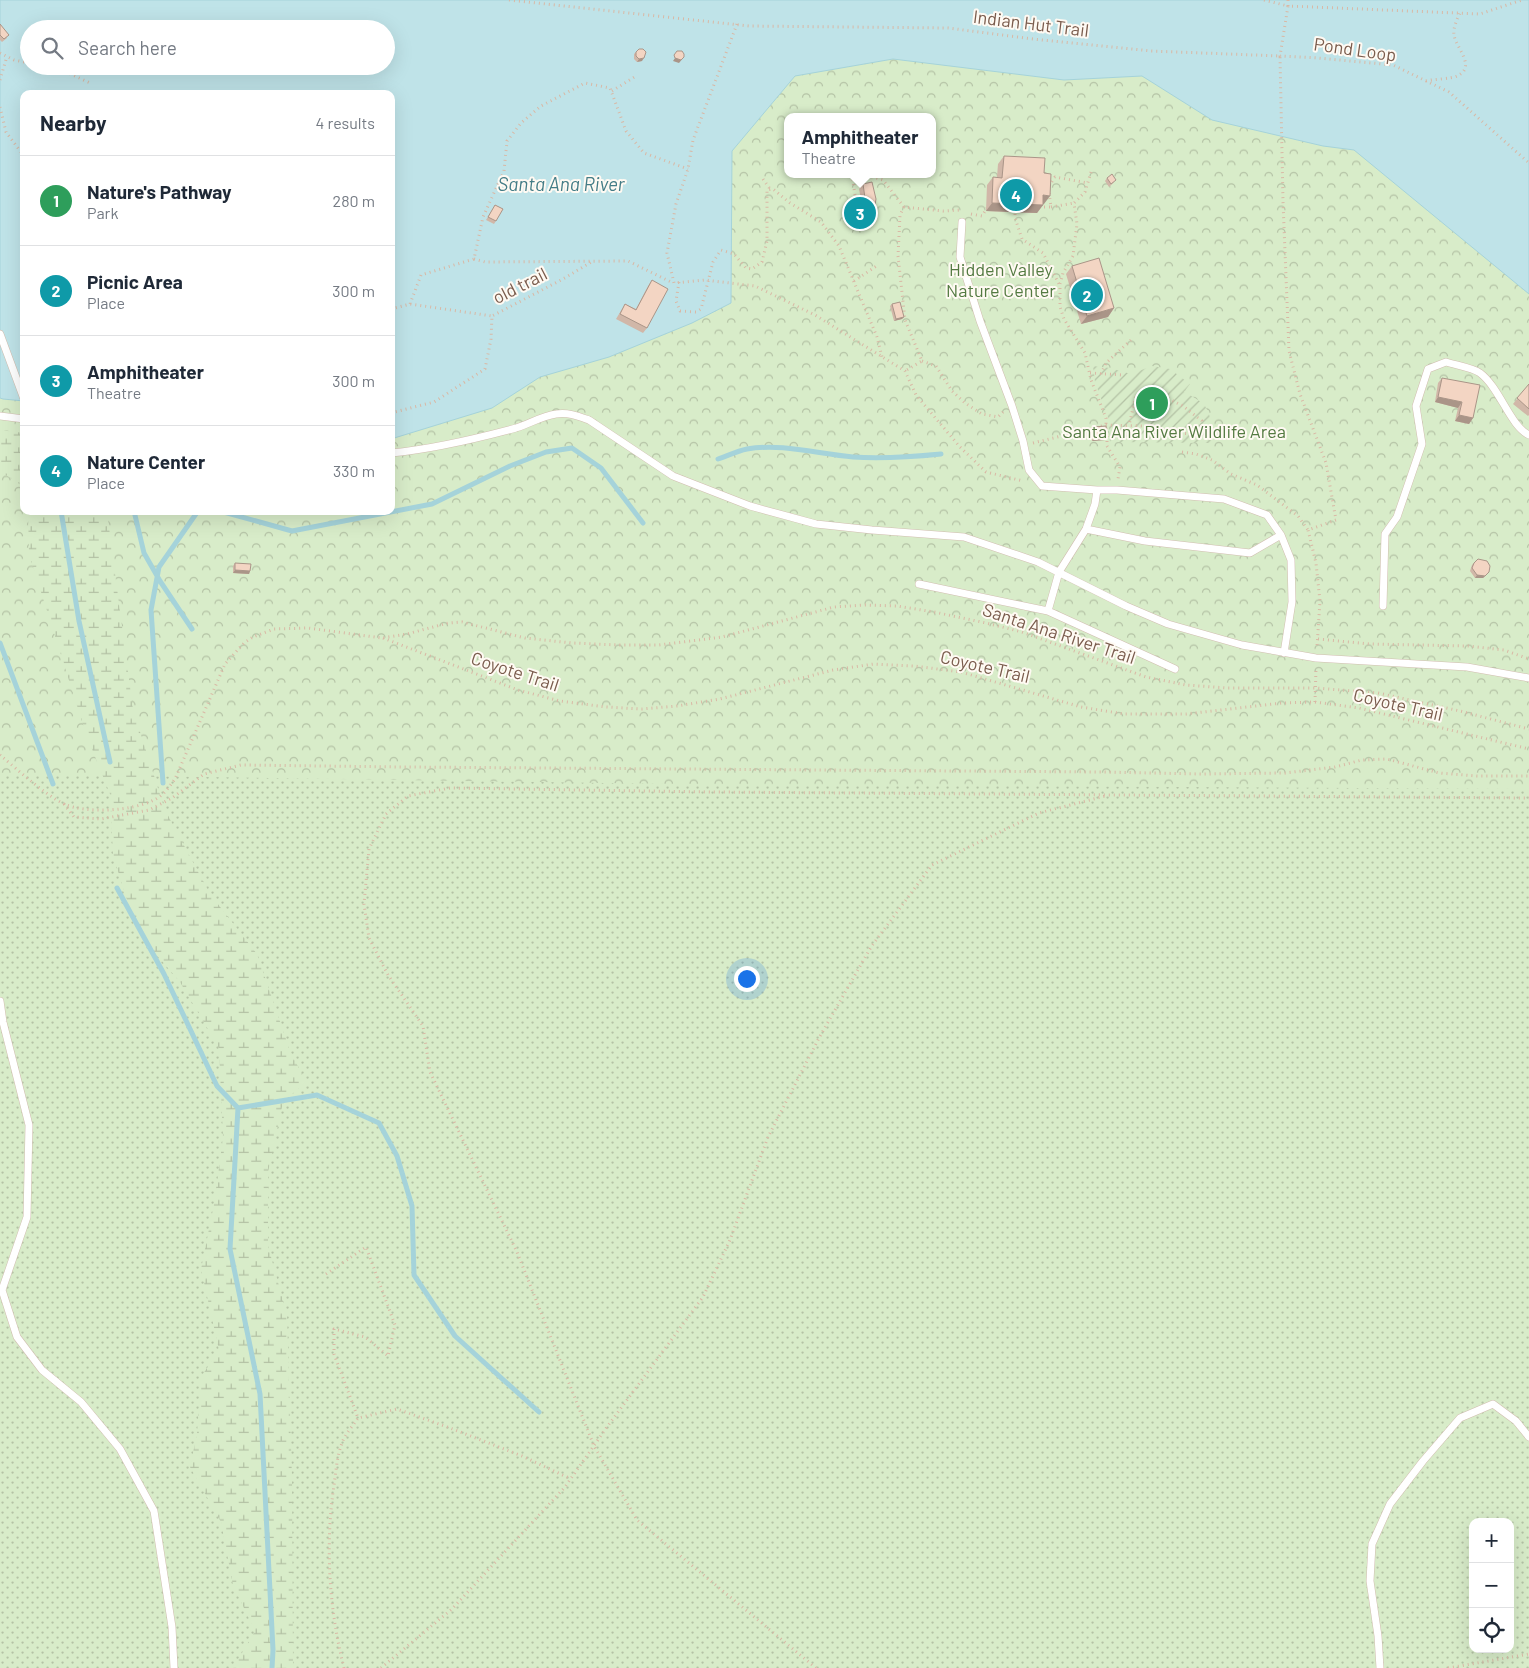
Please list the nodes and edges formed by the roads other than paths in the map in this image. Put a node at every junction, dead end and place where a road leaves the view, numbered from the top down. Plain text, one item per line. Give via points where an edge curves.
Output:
1 (962, 222) dead end
2 (0, 334) edge
3 (20, 388) edge
4 (0, 416) edge
5 (20, 418) edge
6 (1529, 435) edge
7 (395, 452) edge
8 (1097, 490) junction
9 (1086, 530) junction
10 (1281, 535) junction
11 (1059, 572) junction
12 (919, 584) dead end
13 (1383, 606) dead end
14 (1048, 611) junction
15 (1284, 653) junction
16 (1175, 669) dead end
17 (1529, 678) edge
18 (0, 1000) edge
19 (1529, 1437) edge
20 (174, 1668) edge
21 (1380, 1668) edge

1 - 8 lane via 960,257 1012,406 1029,470 1042,486
2 - 3 lane
4 - 5 lane
6 - 13 lane via 1521,431 1499,395 1479,372 1446,362 1428,370 1416,406 1422,444 1397,516 1385,534
7 - 11 lane via 454,443 555,414 578,415 673,476 750,506 816,524 964,537
8 - 9 lane
8 - 10 lane via 1224,498 1267,515
9 - 10 lane via 1145,541 1250,552
9 - 11 lane
10 - 15 lane via 1291,560 1292,602
11 - 14 lane
11 - 15 lane via 1168,624
12 - 14 lane
14 - 16 lane
15 - 17 lane via 1316,658 1467,667
18 - 20 lane via 29,1125 27,1217 2,1290 16,1337 42,1370 80,1402 120,1448 154,1512 172,1627
19 - 21 lane via 1516,1421 1493,1404 1460,1418 1390,1504 1372,1544 1370,1572

